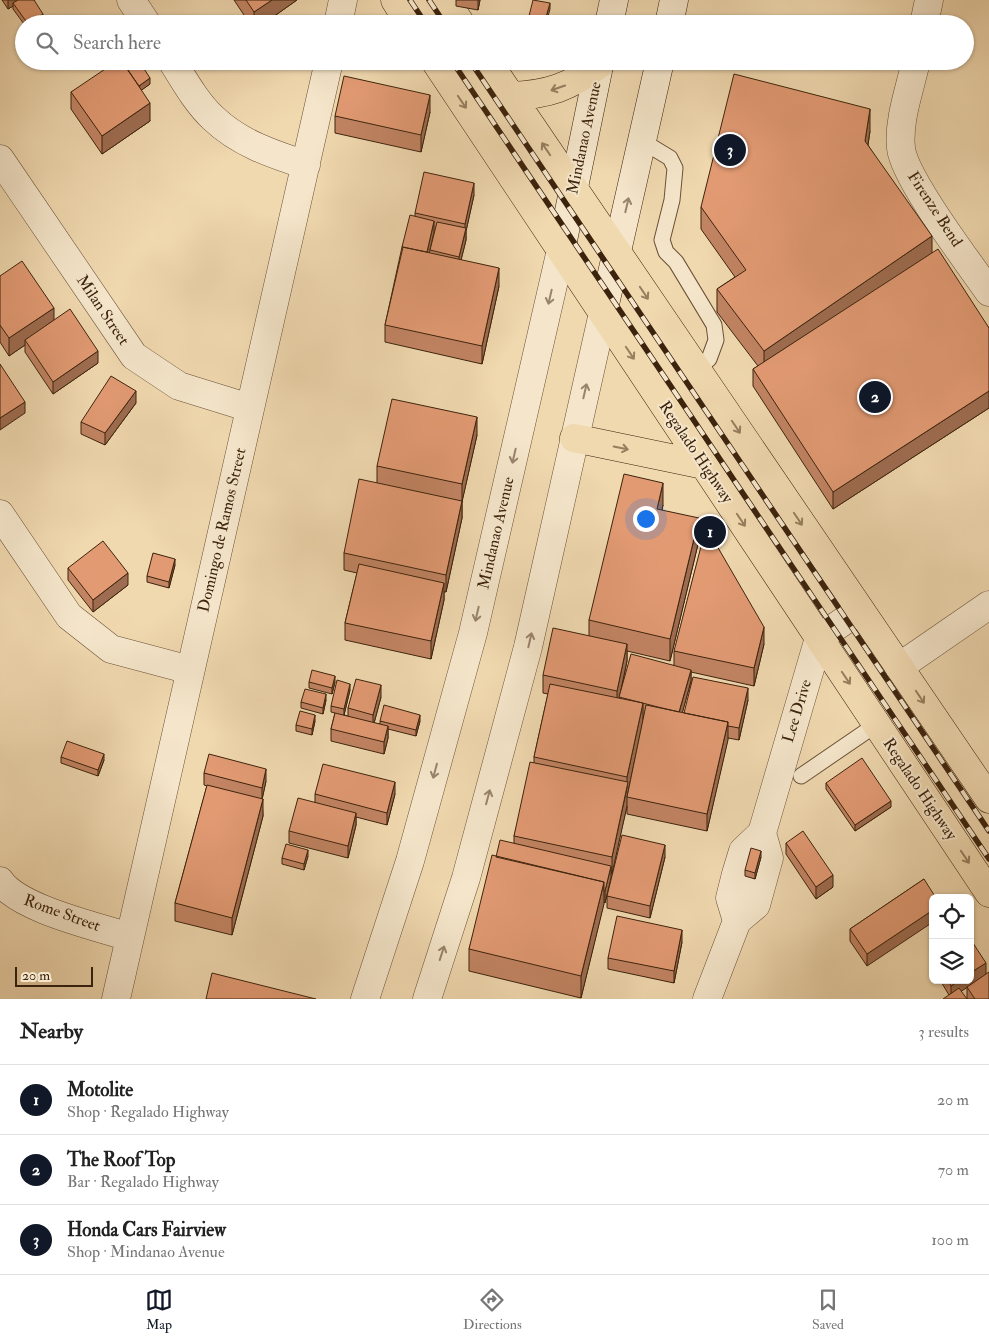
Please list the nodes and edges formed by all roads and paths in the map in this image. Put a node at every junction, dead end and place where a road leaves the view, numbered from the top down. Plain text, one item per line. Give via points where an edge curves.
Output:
1 (131, 0) edge
2 (343, 0) edge
3 (394, 0) edge
4 (445, 0) edge
5 (614, 0) edge
6 (674, 0) edge
7 (929, 0) edge
8 (140, 15) edge
9 (340, 15) edge
10 (404, 15) edge
11 (455, 15) edge
12 (611, 15) edge
13 (671, 15) edge
14 (926, 15) edge
15 (178, 70) edge
16 (327, 70) edge
17 (441, 70) edge
18 (493, 70) edge
19 (591, 70) edge
20 (599, 70) edge
21 (658, 70) edge
22 (914, 70) edge
23 (510, 96) junction
24 (642, 141) junction
25 (0, 158) edge
26 (306, 165) junction
27 (574, 190) junction
28 (561, 250) junction
29 (616, 252) junction
30 (989, 292) edge
31 (603, 313) junction
32 (697, 370) junction
33 (250, 408) junction
34 (574, 438) junction
35 (704, 465) junction
36 (0, 514) edge
37 (989, 605) edge
38 (860, 610) junction
39 (819, 638) junction
40 (899, 667) junction
41 (190, 670) junction
42 (877, 724) junction
43 (801, 776) dead end
44 (989, 799) edge
45 (0, 881) edge
46 (989, 893) edge
47 (129, 937) junction
48 (116, 999) edge
49 (365, 999) edge
50 (427, 999) edge
51 (707, 999) edge

1 - 8 street
2 - 9 street
3 - 10 main road
4 - 11 main road
5 - 12 street
6 - 13 street
7 - 14 street
15 - 26 street via 199,102 229,132 268,152
16 - 26 street, Domingo de Ramos Street
17 -> 28 main road, Regalado Highway
18 - 23 main road
19 -> 23 main road via 558,89
20 - 27 street, Mindanao Avenue
21 - 24 street
22 - 30 street, Firenze Bend via 901,127 901,150 919,188
27 -> 23 main road
29 -> 24 street
24 - 32 lane via 670,158 675,168 672,200 662,240 666,252 676,262 714,325 716,340 709,358
25 - 33 street, Milan Street via 134,356 179,386
26 - 33 street, Domingo de Ramos Street
27 - 28 street, Mindanao Avenue
27 - 29 main road
28 - 31 main road, Regalado Highway
28 -> 49 street, Mindanao Avenue via 473,633 410,861
29 - 31 street
29 -> 32 main road
34 -> 31 street
31 -> 35 main road, Regalado Highway
32 -> 38 main road
33 - 41 street, Domingo de Ramos Street
34 -> 35 main road
50 -> 34 street via 466,878 526,656
35 -> 39 main road, Regalado Highway
36 - 41 street via 69,616 111,649
37 - 40 street
38 - 39 street
38 - 40 main road
39 -> 42 main road, Regalado Highway
39 - 51 street, Lee Drive via 762,833 769,858 756,906 737,921
40 -> 44 main road
41 - 47 street, Domingo de Ramos Street
42 - 43 lane
42 -> 46 main road, Regalado Highway
45 - 47 street, Rome Street via 5,889 27,904
47 - 48 street, Domingo de Ramos Street

